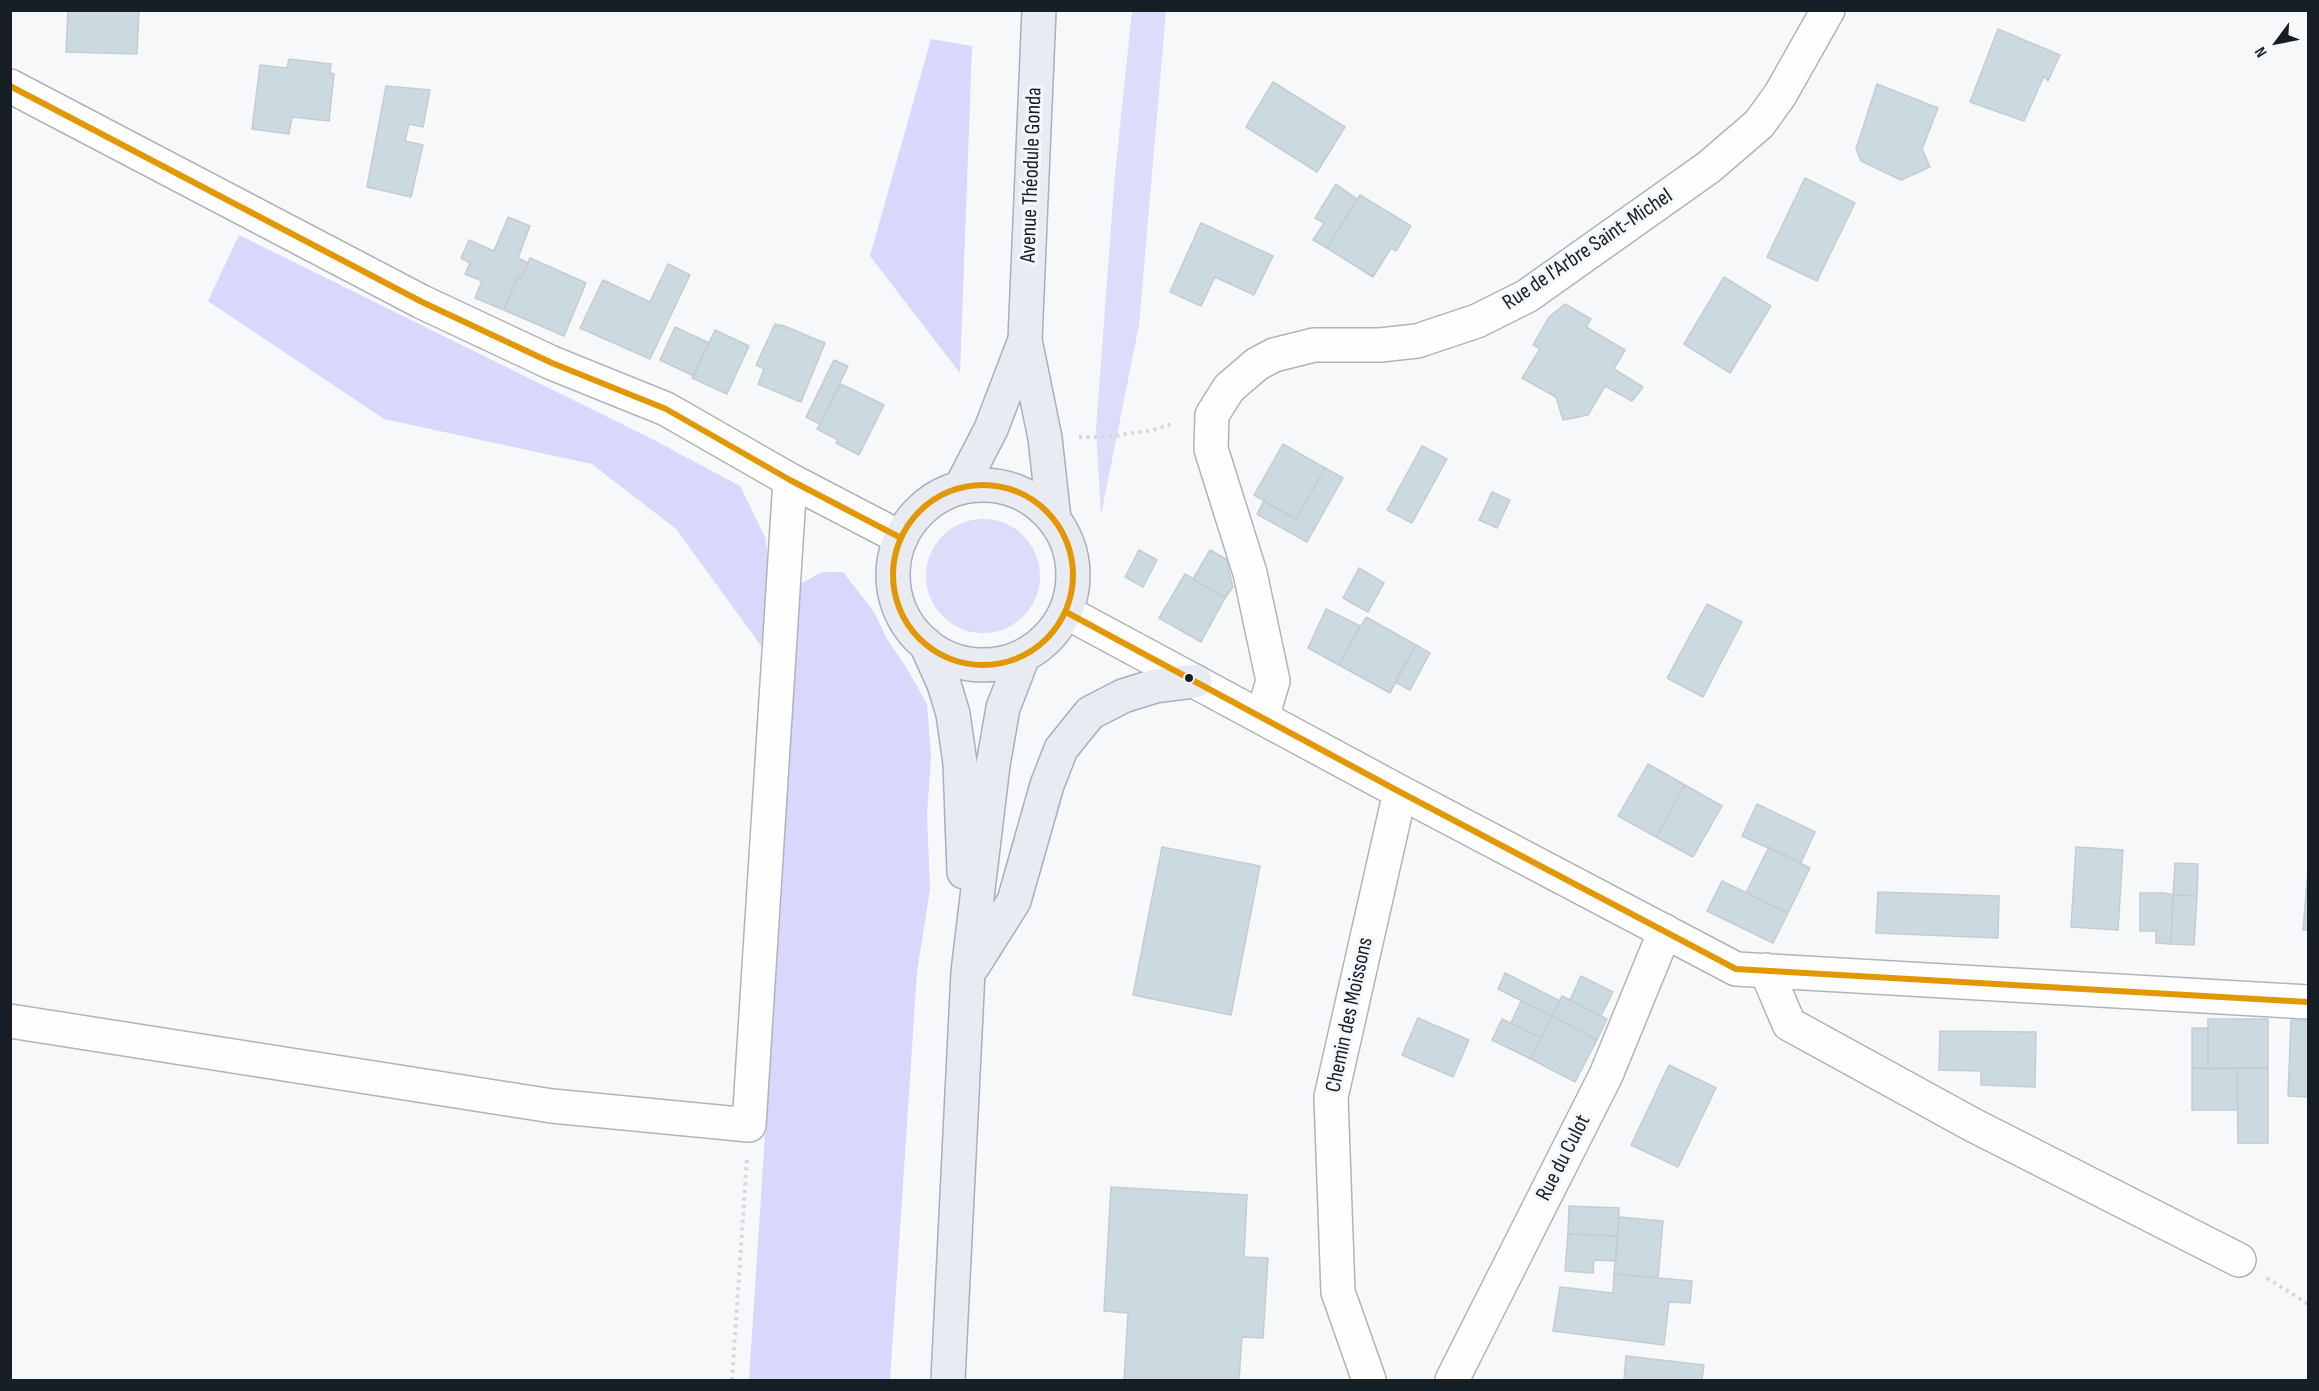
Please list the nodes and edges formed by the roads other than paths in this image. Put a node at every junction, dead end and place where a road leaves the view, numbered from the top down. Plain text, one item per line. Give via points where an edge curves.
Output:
1 (1039, 10) edge
2 (1828, 10) edge
3 (10, 86) edge
4 (1025, 340) junction
5 (790, 480) junction
6 (961, 487) junction
7 (1054, 519) junction
8 (901, 538) junction
9 (1066, 612) junction
10 (926, 644) junction
11 (1023, 656) junction
12 (1194, 681) junction
13 (1262, 717) junction
14 (1400, 792) junction
15 (1665, 931) junction
16 (1766, 970) junction
17 (968, 972) junction
18 (2308, 1002) edge
19 (10, 1021) edge
20 (2239, 1260) road end
21 (948, 1380) edge
22 (1369, 1380) edge
23 (1452, 1380) edge

1 - 4 main road, Avenue Théodule Gonda
2 - 13 street, Rue de l'Arbre Saint-Michel via 1759,124 1709,167 1527,296 1478,321 1417,341 1314,345 1274,355 1229,388 1212,415 1211,449 1250,573 1273,681
3 - 5 street via 422,302 552,363 666,409
4 - 6 main road, Avenue Théodule Gonda via 992,429
4 - 7 main road, Avenue Théodule Gonda via 1045,438
5 - 8 street
5 - 19 street via 749,1125 552,1106
6 - 7 main road via 982,484 1022,493
6 - 8 main road via 936,497 916,515
7 - 9 main road via 1067,540 1073,564 1073,588
8 - 10 main road via 894,566 895,595 907,622
9 - 11 main road via 1047,638
9 - 12 street
10 - 11 main road via 948,658 973,664 998,664
10 - 17 main road via 953,714 960,762
11 - 17 main road via 1004,708 995,754
12 - 13 street
12 - 17 main road via 1155,686 1123,696 1090,713 1061,749 1014,901
13 - 14 street
14 - 15 street
14 - 22 street, Chemin des Moissons via 1331,1097 1338,1292
15 - 16 street via 1737,969
15 - 23 street, Rue du Culot via 1606,1075
16 - 18 street
16 - 20 street via 1789,1024 1973,1125
17 - 21 main road

